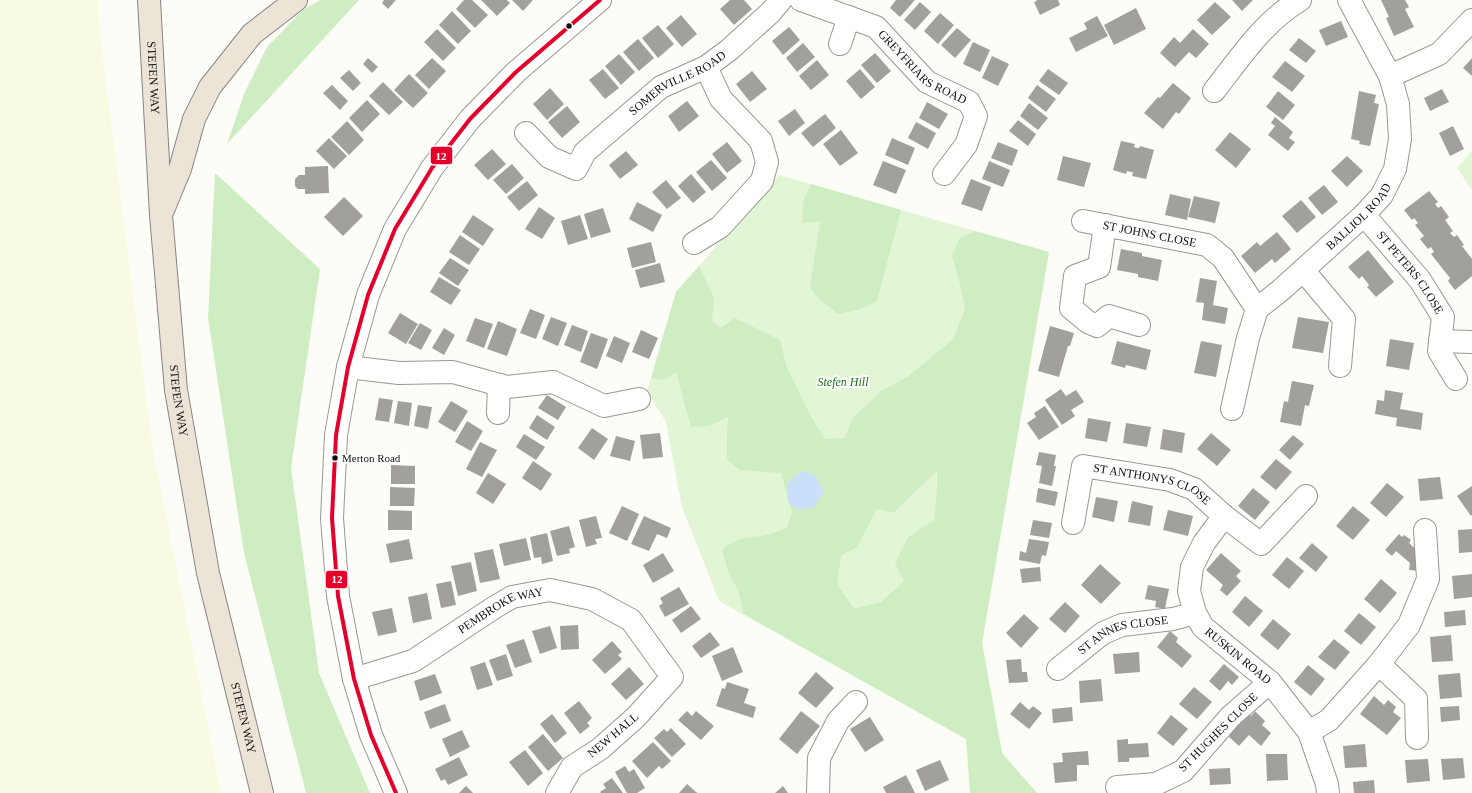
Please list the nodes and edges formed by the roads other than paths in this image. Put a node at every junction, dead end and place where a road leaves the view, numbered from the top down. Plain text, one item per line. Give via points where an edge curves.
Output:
1 (140, 0) edge
2 (150, 0) edge
3 (296, 0) edge
4 (600, 0) edge
5 (781, 0) edge
6 (801, 0) edge
7 (1300, 0) edge
8 (1349, 0) edge
9 (849, 17) junction
10 (1472, 20) edge
11 (151, 38) junction
12 (840, 44) dead end
13 (706, 67) junction
14 (1390, 76) junction
15 (1214, 91) dead end
16 (526, 133) dead end
17 (944, 174) dead end
18 (161, 215) junction
19 (1364, 215) junction
20 (1083, 221) dead end
21 (1105, 225) junction
22 (694, 243) dead end
23 (1303, 270) junction
24 (1257, 309) junction
25 (1139, 326) dead end
26 (1440, 342) junction
27 (1472, 342) edge
28 (1340, 366) dead end
29 (348, 367) junction
30 (1456, 379) dead end
31 (499, 385) junction
32 (638, 399) dead end
33 (1232, 409) dead end
34 (498, 413) dead end
35 (1306, 496) dead end
36 (1224, 516) junction
37 (1073, 523) dead end
38 (1426, 530) dead end
39 (1194, 613) junction
40 (1379, 664) junction
41 (1058, 669) dead end
42 (672, 678) joint
43 (354, 679) junction
44 (1270, 682) junction
45 (856, 702) dead end
46 (1308, 732) junction
47 (1417, 738) dead end
48 (818, 786) edge
49 (1117, 787) dead end
50 (262, 793) edge
51 (396, 793) edge
52 (557, 793) edge
53 (1328, 793) edge

1 - 11 highway
2 - 11 highway, STEFEN WAY
3 - 18 highway via 252,34 210,87 194,119 180,169
4 - 29 street via 516,72 470,119 432,168 396,229 368,295
5 - 13 street, SOMERVILLE ROAD via 729,50
6 - 9 street, GREYFRIARS ROAD
7 - 15 street via 1265,27
8 - 14 street, BALLIOL ROAD
9 - 12 street
9 - 17 street, GREYFRIARS ROAD via 876,27 927,82 968,102 976,116 966,144
10 - 14 street via 1439,54
11 - 18 highway, STEFEN WAY
13 - 16 street, SOMERVILLE ROAD via 661,87 585,152 576,169 549,157
13 - 22 street via 721,100 761,141 766,162 762,181 720,226
14 - 19 street, BALLIOL ROAD via 1398,104 1400,139 1395,169 1382,195
18 - 50 highway, STEFEN WAY via 176,390 208,573
19 - 23 street, BALLIOL ROAD
19 - 26 street, ST PETERS CLOSE via 1420,280 1443,317
20 - 21 street, ST JOHNS CLOSE
21 - 24 street, ST JOHNS CLOSE via 1207,245 1223,258
21 - 25 street via 1099,267 1075,276 1071,308 1097,326 1109,316
23 - 24 street, BALLIOL ROAD
23 - 28 street via 1344,319
24 - 33 street
26 - 27 street
26 - 30 street, ST PETERS CLOSE via 1439,351
29 - 31 street via 399,373 453,372
29 - 43 street via 336,435 332,518 338,596
31 - 32 street via 507,387 553,382 604,406
31 - 34 street
35 - 36 street via 1261,544
36 - 37 street, ST ANTHONYS CLOSE via 1194,489 1170,480 1083,466
36 - 39 street, RUSKIN ROAD via 1204,543 1192,567 1189,592
38 - 40 street via 1428,579 1409,625
39 - 41 street, ST ANNES CLOSE via 1173,619 1122,625 1103,633
39 - 44 street, RUSKIN ROAD via 1203,627
40 - 46 street via 1329,720
40 - 47 street via 1416,699
42 - 43 street, PEMBROKE WAY via 631,620 592,599 550,590 512,597 413,661
42 - 52 street, NEW HALL via 636,717 600,749 572,767
43 - 51 street via 371,735
44 - 46 street, RUSKIN ROAD
44 - 49 street, ST HUGHES CLOSE via 1231,716 1182,771 1156,784
45 - 48 street via 838,721 818,758
46 - 53 street, RUSKIN ROAD

